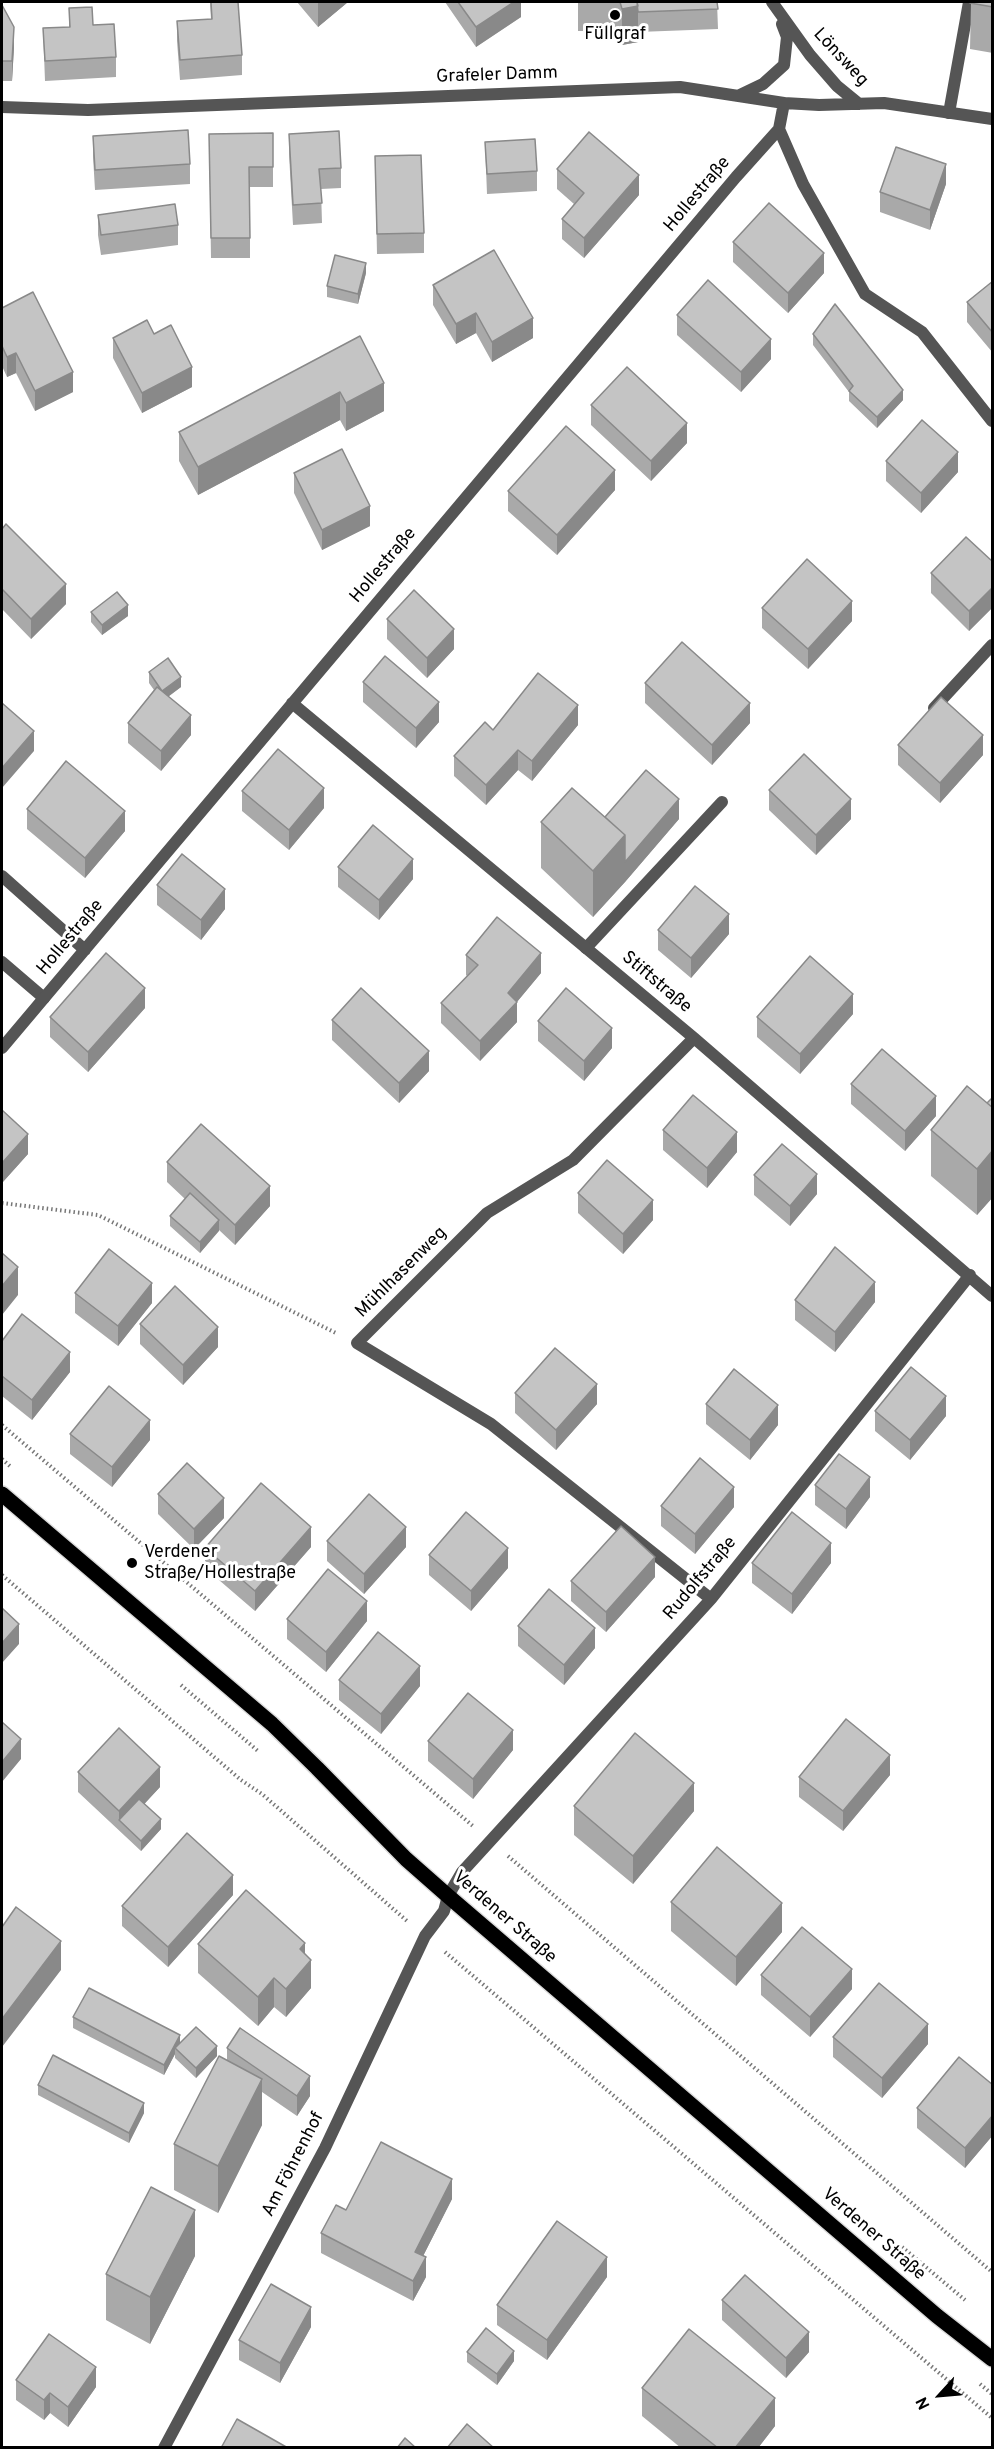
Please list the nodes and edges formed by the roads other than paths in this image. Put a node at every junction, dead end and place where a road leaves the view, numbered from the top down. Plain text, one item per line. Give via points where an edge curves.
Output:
1 (969, 2) edge
2 (774, 4) edge
3 (738, 96) junction
4 (783, 103) junction
5 (859, 104) junction
6 (2, 107) edge
7 (949, 113) junction
8 (993, 119) edge
9 (779, 129) junction
10 (993, 422) edge
11 (993, 645) edge
12 (292, 703) junction
13 (934, 708) edge
14 (722, 802) dead end
15 (2, 876) edge
16 (586, 948) junction
17 (85, 950) junction
18 (2, 962) edge
19 (44, 998) junction
20 (694, 1038) junction
21 (2, 1048) edge
22 (970, 1275) junction
23 (993, 1296) edge
24 (2, 1494) edge
25 (711, 1599) junction
26 (448, 1896) junction
27 (993, 2359) edge
28 (164, 2448) edge

1 - 7 street
2 - 3 street, Lönsweg via 787,37 784,65 763,84
2 - 5 street, Lönsweg via 810,55
3 - 4 street, Grafeler Damm
3 - 6 street, Grafeler Damm via 680,87 88,110
4 - 5 street, Grafeler Damm
4 - 9 street
5 - 7 street, Grafeler Damm via 884,103
7 - 8 street, Grafeler Damm
9 - 10 street via 802,184 865,294 922,332
9 - 12 street, Hollestraße
11 - 13 street
12 - 16 street, Stiftstraße
12 - 17 street, Hollestraße
14 - 16 street
15 - 17 street
16 - 20 street, Stiftstraße
17 - 19 street, Hollestraße
18 - 19 street
19 - 21 street, Hollestraße
20 - 22 street, Stiftstraße
20 - 25 street, Mühlhasenweg via 573,1161 487,1213 357,1343 491,1424
22 - 23 street, Stiftstraße
22 - 25 street, Rudolfstraße
24 - 26 main road, Verdener Straße via 272,1724
25 - 26 street, Rudolfstraße via 489,1840
26 - 27 main road, Verdener Straße via 937,2316
26 - 28 street, Am Föhrenhof via 444,1911 425,1936 325,2148

